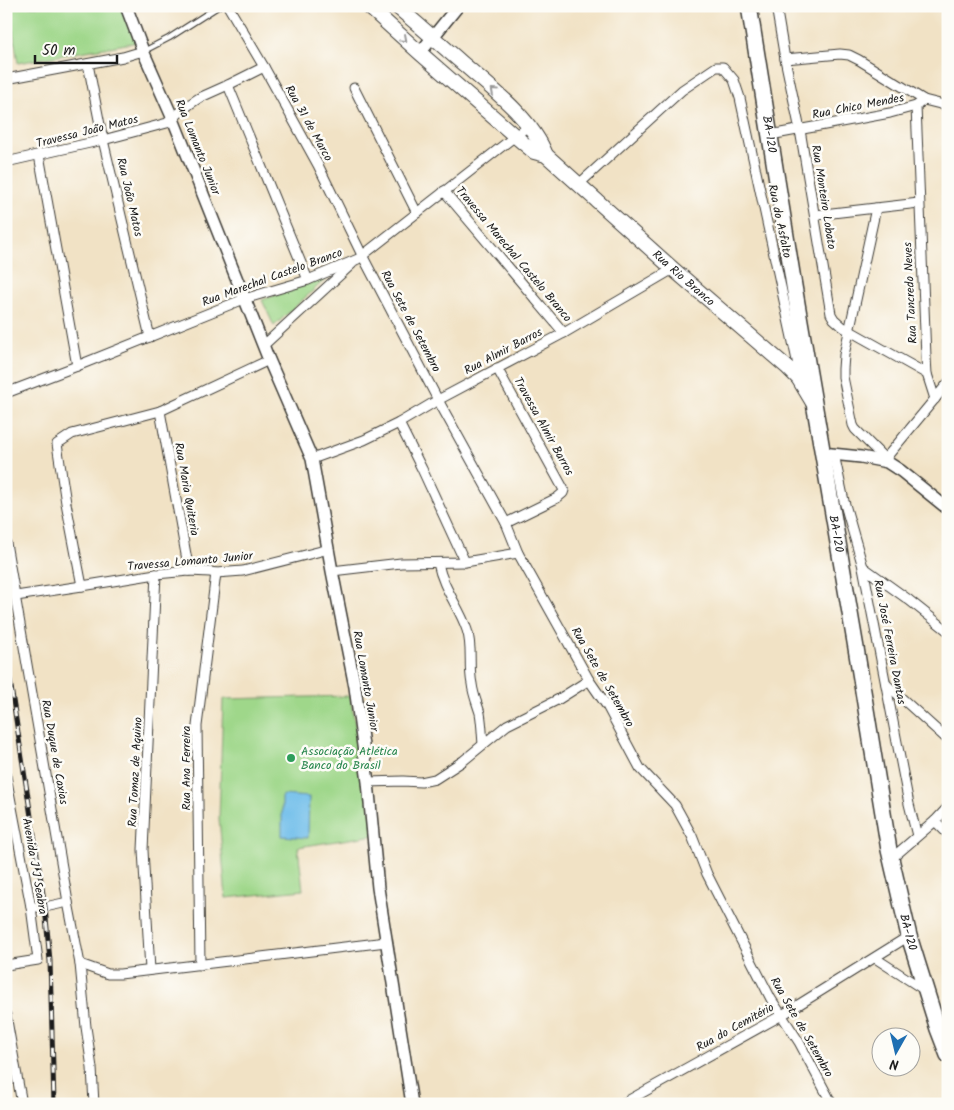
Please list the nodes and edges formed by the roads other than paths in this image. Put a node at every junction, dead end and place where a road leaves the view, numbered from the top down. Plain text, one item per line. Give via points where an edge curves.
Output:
1 (126, 6) edge
2 (219, 6) edge
3 (228, 6) edge
4 (368, 6) edge
5 (396, 6) edge
6 (458, 6) edge
7 (749, 6) edge
8 (776, 6) edge
9 (433, 38) junction
10 (142, 52) junction
11 (420, 53) junction
12 (785, 59) junction
13 (88, 64) junction
14 (264, 67) junction
15 (6, 68) edge
16 (7, 78) edge
17 (228, 85) junction
18 (354, 88) dead end
19 (924, 100) junction
20 (916, 106) junction
21 (948, 106) edge
22 (173, 119) junction
23 (528, 126) junction
24 (800, 130) junction
25 (770, 135) junction
26 (516, 136) junction
27 (103, 140) junction
28 (39, 155) junction
29 (546, 155) junction
30 (6, 162) edge
31 (579, 184) junction
32 (444, 191) junction
33 (919, 203) junction
34 (876, 208) junction
35 (417, 212) junction
36 (815, 215) junction
37 (360, 257) junction
38 (673, 269) junction
39 (308, 280) junction
40 (244, 299) junction
41 (850, 331) junction
42 (564, 333) junction
43 (150, 336) junction
44 (264, 345) junction
45 (269, 360) junction
46 (77, 366) junction
47 (497, 368) junction
48 (927, 374) junction
49 (948, 383) edge
50 (802, 384) junction
51 (6, 393) edge
52 (935, 399) junction
53 (438, 400) junction
54 (814, 404) junction
55 (160, 411) junction
56 (399, 423) junction
57 (828, 454) junction
58 (312, 458) junction
59 (887, 461) junction
60 (948, 509) edge
61 (506, 523) junction
62 (6, 543) edge
63 (329, 549) junction
64 (518, 552) junction
65 (464, 562) junction
66 (438, 563) junction
67 (863, 567) junction
68 (189, 571) junction
69 (332, 571) junction
70 (216, 573) junction
71 (156, 574) junction
72 (82, 586) junction
73 (16, 596) junction
74 (948, 630) edge
75 (588, 680) junction
76 (886, 684) junction
77 (948, 740) edge
78 (483, 744) junction
79 (6, 776) edge
80 (368, 782) junction
81 (948, 807) edge
82 (935, 821) junction
83 (948, 834) edge
84 (917, 836) junction
85 (891, 859) junction
86 (68, 902) junction
87 (31, 908) junction
88 (909, 936) junction
89 (386, 942) junction
90 (875, 958) junction
91 (80, 964) junction
92 (6, 965) edge
93 (200, 965) junction
94 (150, 970) junction
95 (926, 992) junction
96 (6, 1015) edge
97 (782, 1015) junction
98 (943, 1028) edge
99 (948, 1056) edge
100 (22, 1104) edge
101 (94, 1104) edge
102 (412, 1104) edge
103 (622, 1104) edge
104 (832, 1104) edge

1 - 10 street, Rua Lomanto Junior
2 - 10 lane
3 - 14 street, Rua 31 de Marco
4 -> 11 main road, Rua Rio Branco
5 - 9 main road, Rua Rio Branco
6 - 9 street
7 - 25 main road, BA-120 / BA-120
8 - 12 street, Rua Monteiro Lobato
9 - 11 street
23 -> 9 main road, Rua Rio Branco
10 - 13 street
10 - 22 street, Rua Lomanto Junior
11 - 26 main road, Rua Rio Branco
12 - 19 street via 849,55
12 - 24 street, Rua Monteiro Lobato
13 - 16 street
13 - 27 street, Rua João Matos
14 - 17 street, Travessa João Matos
14 - 37 street, Rua 31 de Marco via 318,165
15 - 16 street
17 - 22 street, Travessa João Matos via 199,98
17 - 39 street
18 - 35 street
19 - 20 street, Rua Chico Mendes
19 - 21 street
20 - 24 street, Rua Chico Mendes
20 - 33 street, Rua Tancredo Neves
22 - 27 street, Travessa João Matos
22 - 40 street, Rua Lomanto Junior
23 - 26 street, Rua Marechal Castelo Branco
23 - 29 main road, Rua Rio Branco
24 - 25 street, Rua Chico Mendes
24 - 36 street, Rua Monteiro Lobato
25 - 54 main road, BA-120 / BA-120
26 - 29 main road, Rua Rio Branco via 534,152
26 - 32 street, Rua Marechal Castelo Branco
27 - 28 street, Travessa João Matos
27 - 43 street, Rua João Matos
28 - 30 street, Travessa João Matos
28 - 46 street
29 - 31 main road, Rua Rio Branco
31 - 38 main road, Rua Rio Branco
31 - 50 street, Rua do Asfalto via 682,90 716,67 723,67 734,80 740,98
32 - 35 street, Rua Marechal Castelo Branco
32 - 42 street, Travessa Marechal Castelo Branco
33 - 34 street
33 - 48 street, Rua Tancredo Neves
34 - 36 street
34 - 41 street
35 - 37 street, Rua Marechal Castelo Branco
36 - 41 street, Rua Monteiro Lobato via 831,314 836,322
37 - 39 street, Rua Marechal Castelo Branco
37 - 44 street
37 - 53 street, Rua Sete de Setembro
38 - 42 street, Rua Almir Barros
38 - 50 main road, Rua Rio Branco via 788,368
39 - 40 street, Rua Marechal Castelo Branco
40 - 43 street, Rua Marechal Castelo Branco
40 - 44 street, Rua Lomanto Junior
41 - 48 street, Rua Monteiro Lobato
41 - 59 street via 843,369 855,429
42 - 47 street, Rua Almir Barros
43 - 46 street, Rua Marechal Castelo Branco
44 - 45 street, Rua Lomanto Junior
45 - 55 street
45 - 58 street, Rua Lomanto Junior
46 - 51 street, Rua Marechal Castelo Branco
47 - 53 street, Rua Almir Barros
47 - 61 street, Travessa Almir Barros via 564,490 557,498
48 - 52 street, Rua Tancredo Neves
49 - 52 street
50 - 54 main road, Rua Rio Branco
52 - 59 street
53 - 56 street, Rua Almir Barros
53 - 61 street, Rua Sete de Setembro
54 - 57 main road, BA-120 / BA-120
55 - 68 street, Rua Maria Quiteria
55 - 72 street via 72,434 57,444
56 - 58 street, Rua Almir Barros via 364,440
56 - 65 street
57 - 59 street
57 - 67 street, Rua José Ferreira Dantas via 839,481
57 - 85 main road, BA-120 / BA-120
58 - 63 street, Rua Lomanto Junior
59 - 60 street
61 - 64 street, Rua Sete de Setembro
62 - 73 street, Rua Duque de Caxias
63 - 69 street, Rua Lomanto Junior
63 - 70 street, Travessa Lomanto Junior via 243,571
64 - 65 street
64 - 75 street, Rua Sete de Setembro
65 - 66 street
66 - 69 street via 401,563
66 - 78 street via 470,641 472,683
67 - 74 street
67 - 76 street, Rua José Ferreira Dantas
68 - 70 street, Travessa Lomanto Junior
68 - 71 street, Travessa Lomanto Junior
69 - 80 street, Rua Lomanto Junior via 355,688
70 - 93 street, Rua Ana Ferreira via 197,726
71 - 72 street, Travessa Lomanto Junior
71 - 94 street, Rua Tomaz de Aquino via 144,850
72 - 73 street, Travessa Lomanto Junior
73 - 86 street, Rua Duque de Caxias
75 - 78 street via 559,699 507,725
75 - 97 street, Rua Sete de Setembro via 607,706 640,768 675,805 707,874
76 - 77 street
76 - 84 street, Rua José Ferreira Dantas
78 - 80 street via 435,779
79 - 87 street, Avenida J J Seabra
80 - 89 street, Rua Lomanto Junior
81 - 82 street
82 - 83 street
82 - 84 street
84 - 85 street
85 - 88 main road, BA-120 / BA-120
86 - 87 street
86 - 91 street, Rua Duque de Caxias
87 - 92 street, Avenida J J Seabra via 38,960
88 - 90 street, Rua do Cemitério
88 - 95 main road, BA-120 / BA-120
89 - 93 street
89 - 102 street, Rua Lomanto Junior
90 - 95 street
90 - 97 street, Rua do Cemitério
91 - 94 street via 108,974
91 - 101 street, Rua Duque de Caxias
93 - 94 street
95 - 98 main road, BA-120 / BA-120
96 - 100 street
97 - 103 street, Rua do Cemitério
97 - 104 street, Rua Sete de Setembro
98 - 99 main road, BA-120 / BA-120

